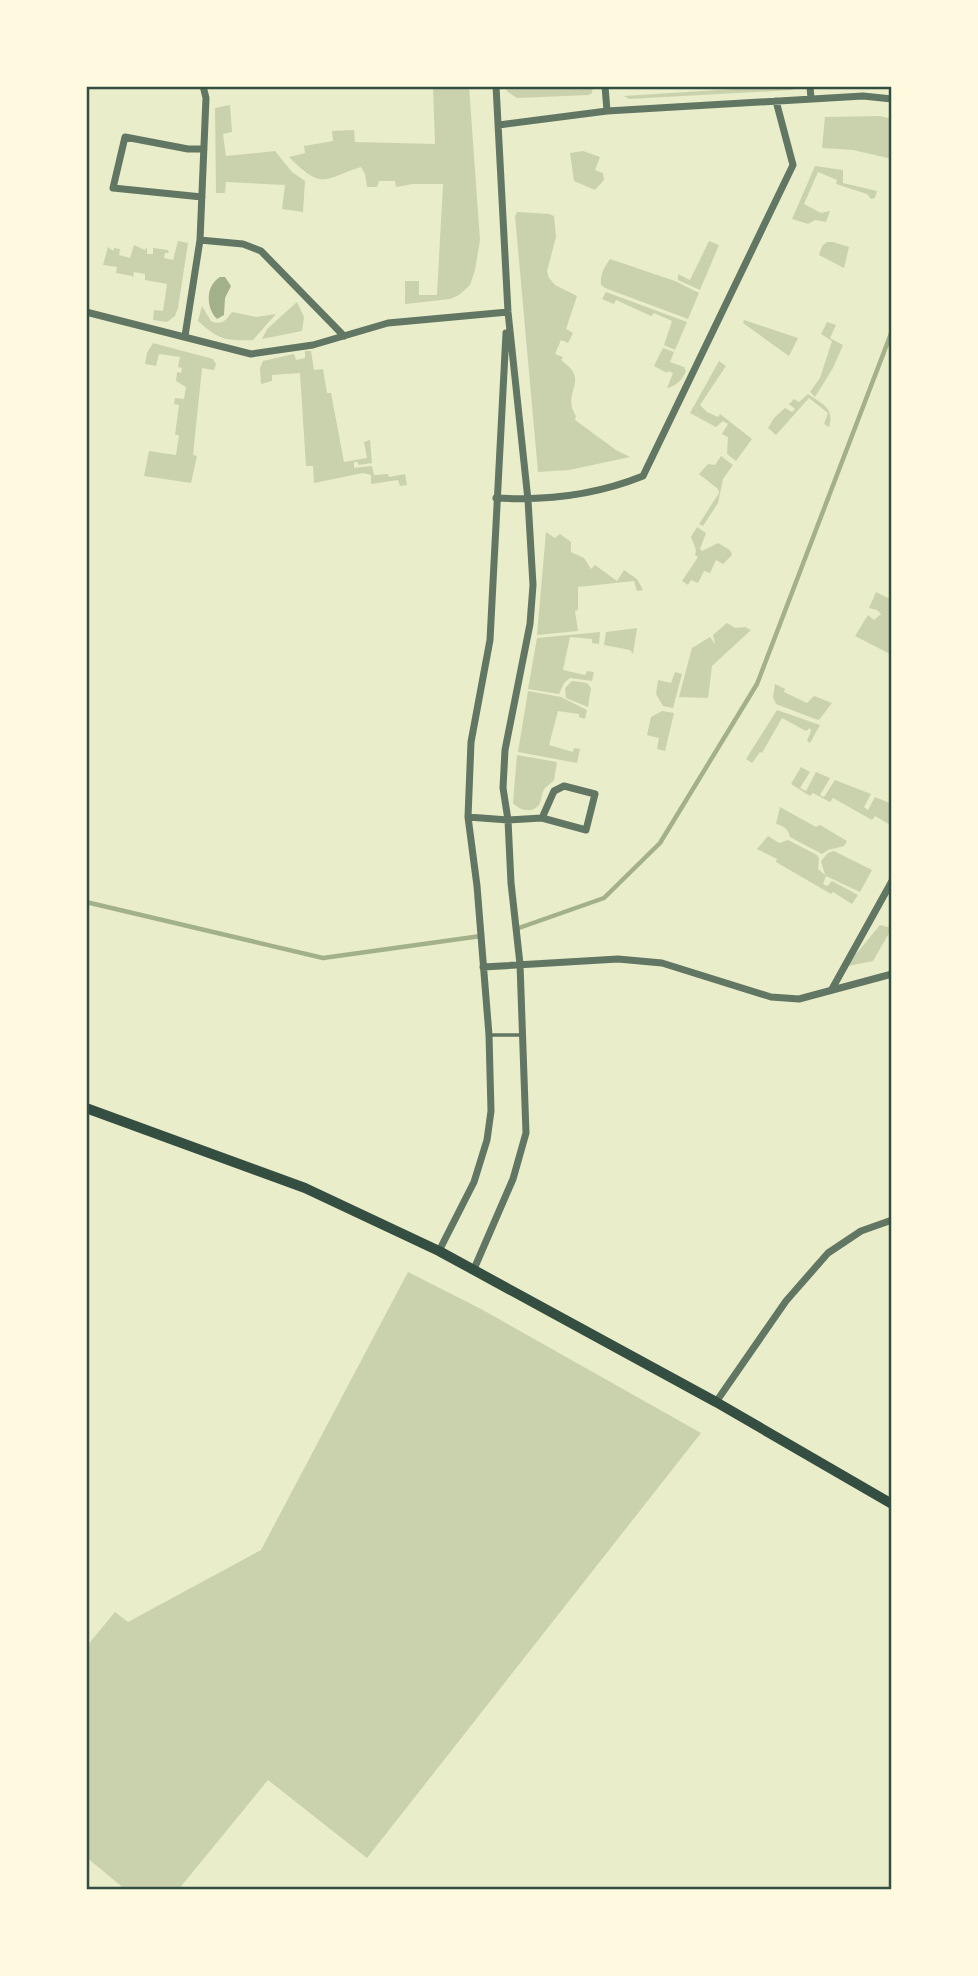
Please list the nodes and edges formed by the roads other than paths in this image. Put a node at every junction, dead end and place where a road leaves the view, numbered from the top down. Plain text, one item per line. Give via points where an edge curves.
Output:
1 (203, 86) edge
2 (496, 86) edge
3 (605, 86) edge
4 (810, 86) edge
5 (811, 99) junction
6 (892, 99) edge
7 (776, 101) junction
8 (607, 111) junction
9 (499, 125) junction
10 (204, 149) junction
11 (202, 197) junction
12 (200, 240) junction
13 (86, 312) edge
14 (508, 312) junction
15 (185, 336) junction
16 (344, 336) junction
17 (496, 498) junction
18 (528, 500) junction
19 (468, 817) junction
20 (542, 818) junction
21 (508, 820) junction
22 (892, 881) edge
23 (520, 964) junction
24 (483, 967) junction
25 (892, 974) edge
26 (832, 989) junction
27 (489, 1035) junction
28 (523, 1035) junction
29 (86, 1108) edge
30 (892, 1220) edge
31 (439, 1251) junction
32 (474, 1269) junction
33 (716, 1402) junction
34 (892, 1504) edge

1 - 10 street
2 - 9 street
3 - 8 street
4 - 5 street
5 - 6 street
5 - 7 street
7 - 8 street
7 - 18 street via 793,165 643,476 612,488
8 - 9 street
9 - 14 street
10 - 11 street
10 - 11 street via 125,137 113,188
11 - 12 street
12 - 15 street
12 - 16 street via 243,244 261,251
13 - 15 street
14 - 16 street via 388,323
14 - 17 street
14 - 18 street
15 - 16 street via 251,355
17 - 18 street
17 - 19 street via 490,640 471,742
18 - 21 street via 533,585 530,624 505,750 503,788
19 - 21 street
19 - 24 street
20 - 20 street via 586,830 595,794 564,786 554,791
20 - 21 street
21 - 23 street
22 - 26 street
23 - 24 street
23 - 26 street via 618,959 662,963 771,997 799,999
23 - 28 street
24 - 27 street
25 - 26 street
27 - 28 lane
27 - 31 street via 487,1140 474,1182
28 - 32 street via 526,1132 513,1179
29 - 31 main road via 306,1188
30 - 33 street via 861,1231 828,1253 786,1301
31 - 32 main road
32 - 33 main road
33 - 34 main road

